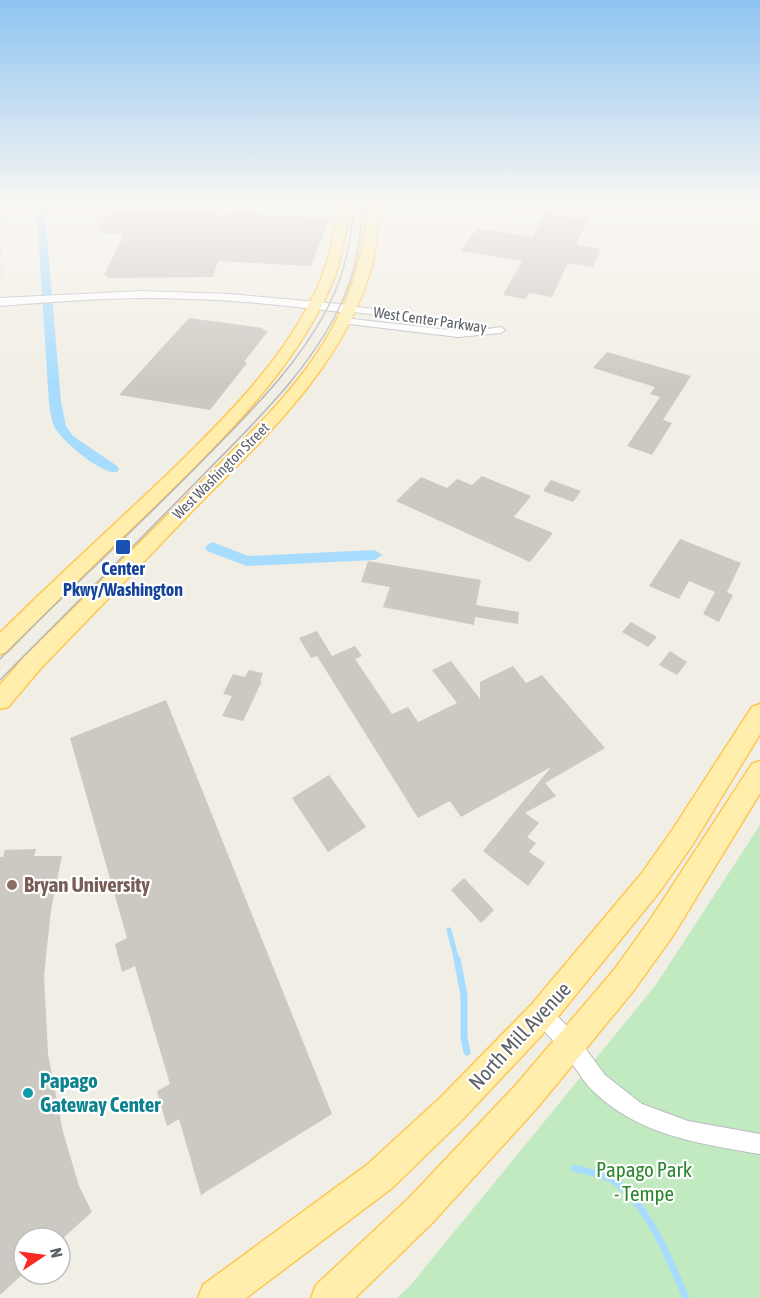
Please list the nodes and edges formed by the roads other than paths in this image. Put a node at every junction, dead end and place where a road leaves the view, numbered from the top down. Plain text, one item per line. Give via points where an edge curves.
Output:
1 (334, 263) edge
2 (367, 263) edge
3 (92, 300) junction
4 (0, 302) edge
5 (0, 310) edge
6 (312, 312) junction
7 (347, 315) junction
8 (0, 646) edge
9 (0, 700) edge
10 (760, 714) edge
11 (760, 772) edge
12 (542, 1014) junction
13 (570, 1044) junction
14 (760, 1144) edge
15 (216, 1298) edge
16 (329, 1298) edge

1 - 6 main road, West Washington Street
2 - 7 main road, West Washington Street
3 - 4 street, West Center Parkway
3 - 5 street, West Center Parkway
3 - 6 street, West Center Parkway
6 - 7 street, West Center Parkway
6 - 8 main road, West Washington Street via 276,367 238,414
7 - 7 street, West Center Parkway via 458,333 501,330 462,322
7 - 9 main road, West Washington Street via 310,375 276,416 51,643
10 - 12 main road, North Mill Avenue via 651,882
11 - 13 main road via 662,927
12 - 13 street
12 - 15 main road, North Mill Avenue via 380,1176
13 - 14 street via 598,1082 636,1112 688,1131
13 - 16 main road via 420,1211

